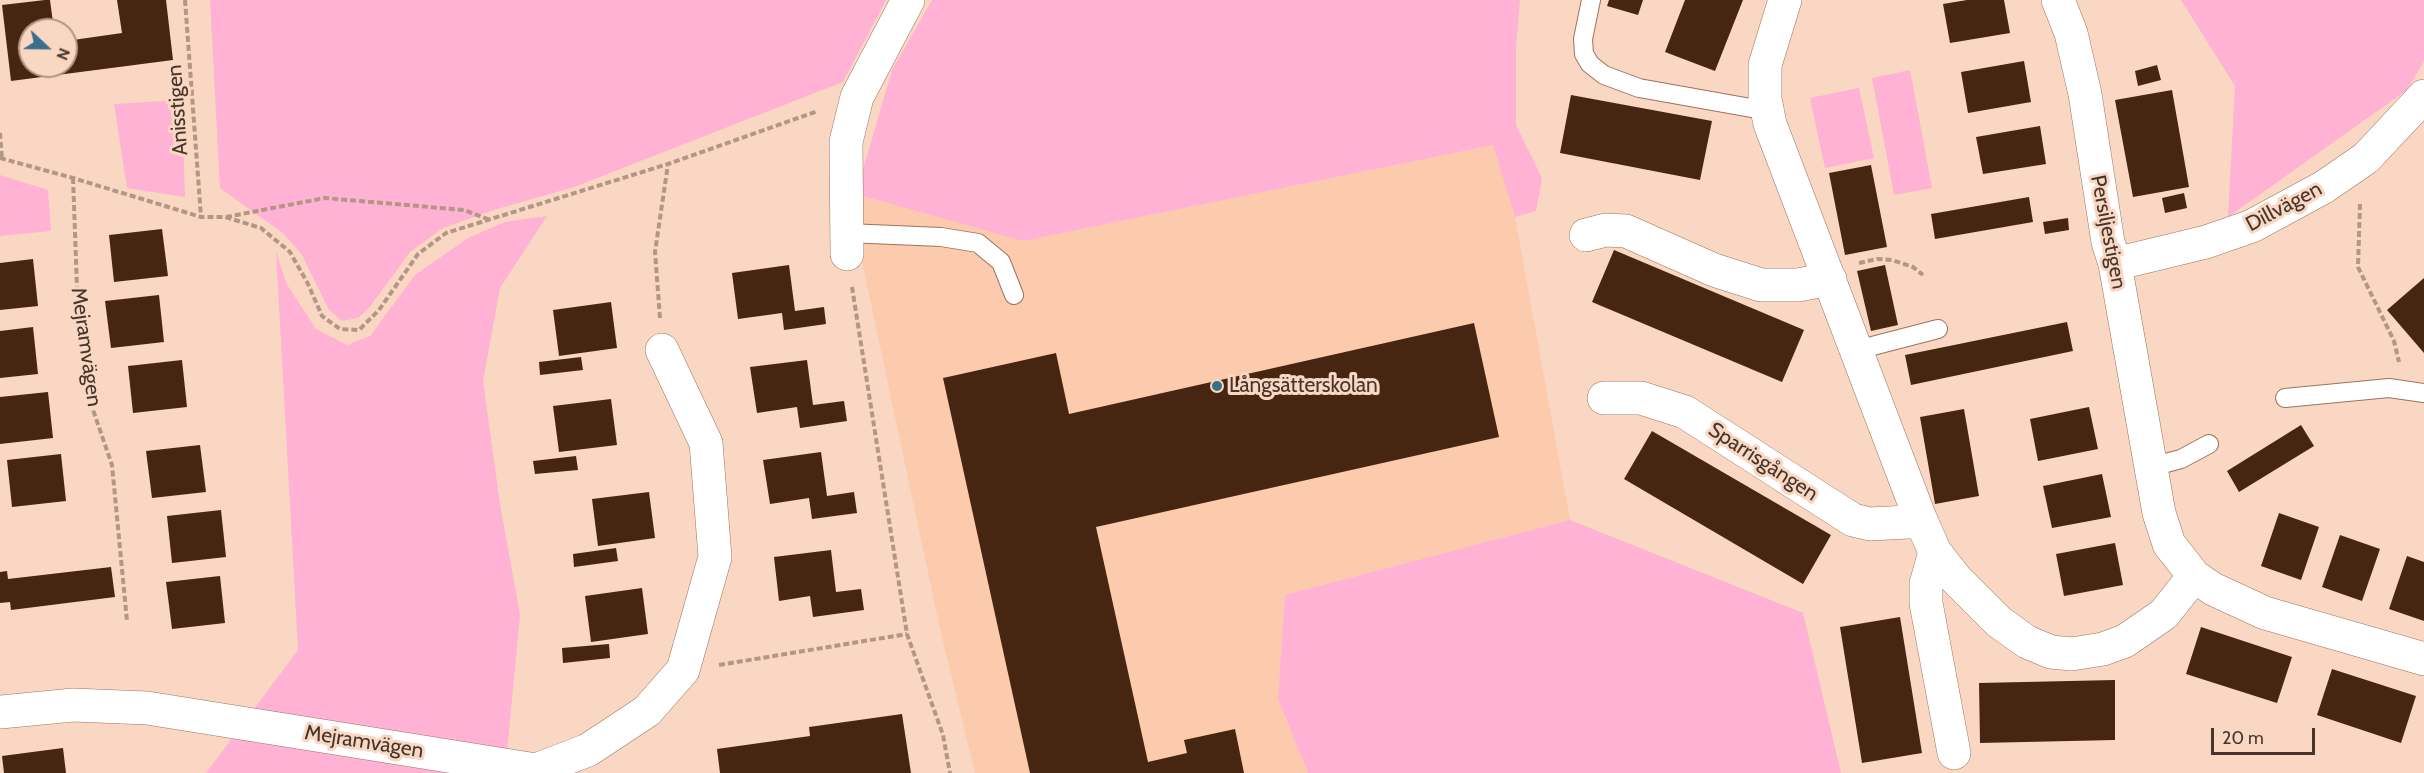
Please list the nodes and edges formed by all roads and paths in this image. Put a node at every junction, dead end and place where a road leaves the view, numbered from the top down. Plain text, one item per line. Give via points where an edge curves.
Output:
1 (185, 0) edge
2 (908, 0) edge
3 (1785, 0) edge
4 (2058, 0) edge
5 (1590, 2) edge
6 (2424, 96) edge
7 (857, 97) junction
8 (1768, 111) junction
9 (0, 133) edge
10 (1, 158) edge
11 (2366, 158) junction
12 (668, 164) junction
13 (73, 178) junction
14 (201, 217) junction
15 (225, 217) junction
16 (490, 220) junction
17 (1586, 235) dead end
18 (847, 243) junction
19 (2115, 264) junction
20 (1828, 275) junction
21 (1923, 275) dead end
22 (1014, 295) dead end
23 (1938, 329) dead end
24 (663, 350) joint
25 (1857, 350) junction
26 (2415, 392) edge
27 (1604, 398) dead end
28 (2285, 398) dead end
29 (2209, 444) dead end
30 (2151, 467) junction
31 (1920, 518) junction
32 (1935, 552) junction
33 (2194, 576) junction
34 (127, 621) dead end
35 (908, 634) junction
36 (2424, 659) edge
37 (683, 670) junction
38 (0, 712) edge
39 (1954, 753) dead end
40 (537, 771) edge
41 (950, 773) edge

1 - 14 path, Anisstigen
2 - 7 street
3 - 8 street via 1766,65
4 - 19 street, Persiljestigen via 2085,94 2108,242
5 - 8 lane via 1584,54 1604,75 1640,88
6 - 11 street, Dillvägen
7 - 12 path
7 - 18 street via 846,142
8 - 20 street
9 - 10 path
10 - 13 path
11 - 19 street, Dillvägen via 2324,187 2252,226 2206,242
11 - 26 path via 2359,210 2358,267
12 - 16 path
12 - 24 path via 655,252
13 - 14 path
13 - 34 path, Mejramvägen via 78,315 92,407 112,465
14 - 15 path
15 - 16 path via 325,198 464,210
15 - 16 path via 261,228 290,252 322,316 340,329 359,330 379,310 418,254 446,233
17 - 20 street via 1626,231 1714,270 1761,285 1798,285
18 - 22 lane via 941,237 978,243 1001,262
18 - 35 path
19 - 30 street, Persiljestigen
20 - 21 path via 1877,259 1904,264
20 - 25 street
23 - 25 lane
24 - 37 street, Mejramvägen via 706,443 715,556
25 - 31 street
26 - 28 lane via 2389,388
27 - 31 street, Sparrisgången via 1641,398 1684,412 1852,520 1870,524
29 - 30 lane via 2181,459
30 - 33 street, Persiljestigen via 2169,544
31 - 32 street
32 - 33 street via 1999,622 2027,642 2051,652 2072,654 2103,650 2125,641 2164,614
32 - 39 street via 1926,584 1926,603
33 - 36 street, Persiljestigen via 2212,589 2265,613
35 - 37 path
35 - 41 path via 943,735
37 - 40 street, Mejramvägen via 647,711 588,750
38 - 40 street, Mejramvägen via 73,705 147,708

